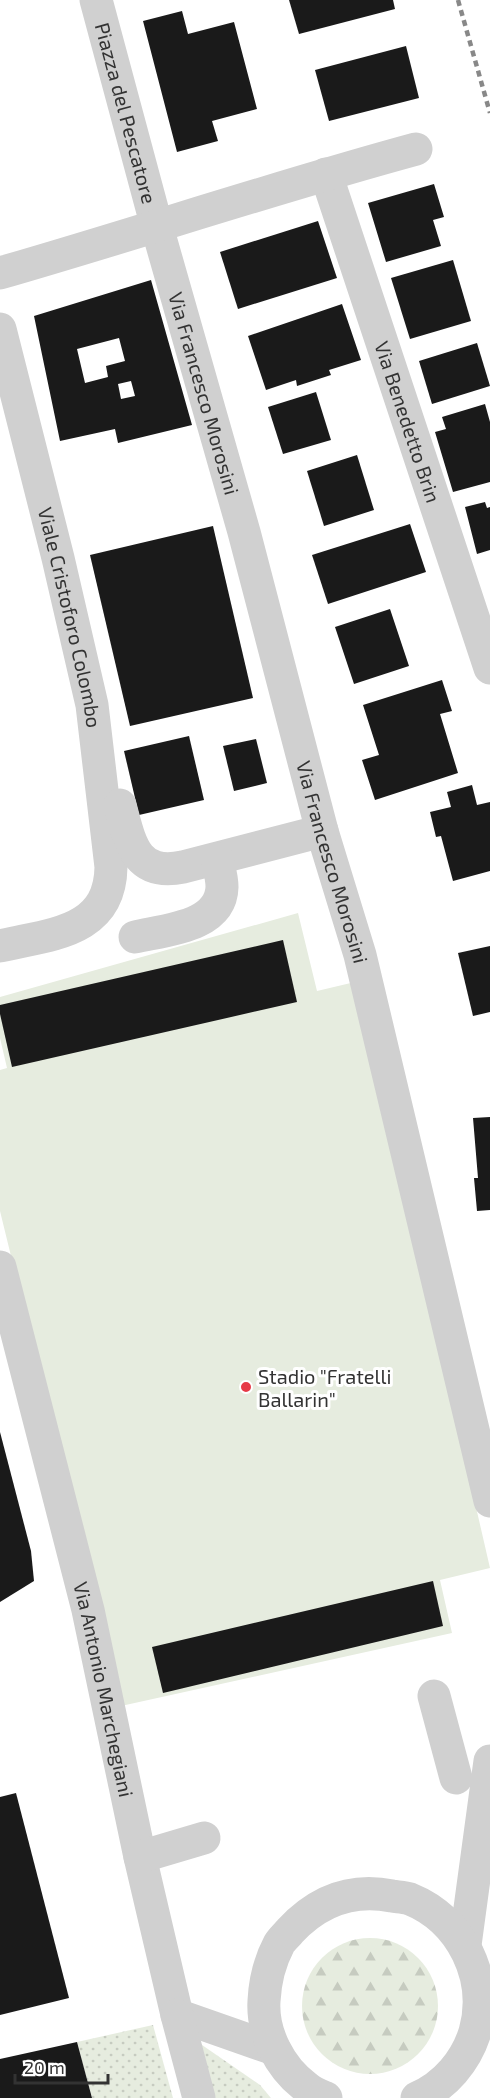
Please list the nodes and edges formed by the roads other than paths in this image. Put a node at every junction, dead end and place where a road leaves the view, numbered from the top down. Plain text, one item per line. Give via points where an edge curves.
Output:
1 (96, 0) edge
2 (416, 149) dead end
3 (326, 174) junction
4 (157, 227) junction
5 (0, 273) edge
6 (0, 329) edge
7 (490, 668) edge
8 (92, 705) junction
9 (322, 831) junction
10 (217, 859) junction
11 (135, 937) dead end
12 (0, 946) edge
13 (0, 1267) edge
14 (490, 1502) edge
15 (434, 1696) dead end
16 (490, 1761) edge
17 (456, 1778) dead end
18 (204, 1838) dead end
19 (140, 1857) junction
20 (476, 1958) edge
21 (177, 2014) junction
22 (480, 2038) edge
23 (274, 2049) junction
24 (315, 2095) edge
25 (426, 2096) edge
26 (198, 2098) edge

1 - 4 street, Piazza del Pescatore
2 - 3 street
3 - 4 street
3 - 7 street, Via Benedetto Brin
4 - 5 street
4 - 9 street, Via Francesco Morosini via 244,532
6 - 8 street, Viale Cristoforo Colombo
8 - 10 street via 136,855 164,869
8 - 12 street, Viale Cristoforo Colombo via 111,867 108,896 100,908 78,925
9 - 10 street
9 - 14 street, Via Francesco Morosini via 360,955
10 - 11 street via 222,890 215,908 191,924
13 - 19 street, Via Antonio Marchegiani via 88,1610
15 - 17 street
16 - 20 street
18 - 19 street
19 - 21 street, Via Antonio Marchegiani
20 - 22 street
20 - 23 street via 441,1917 409,1899 373,1892 336,1898 304,1916 279,1943 265,1976 263,2013
21 - 23 street
21 - 26 street, Via Antonio Marchegiani
22 - 25 street via 454,2072
23 - 24 street via 288,2070

